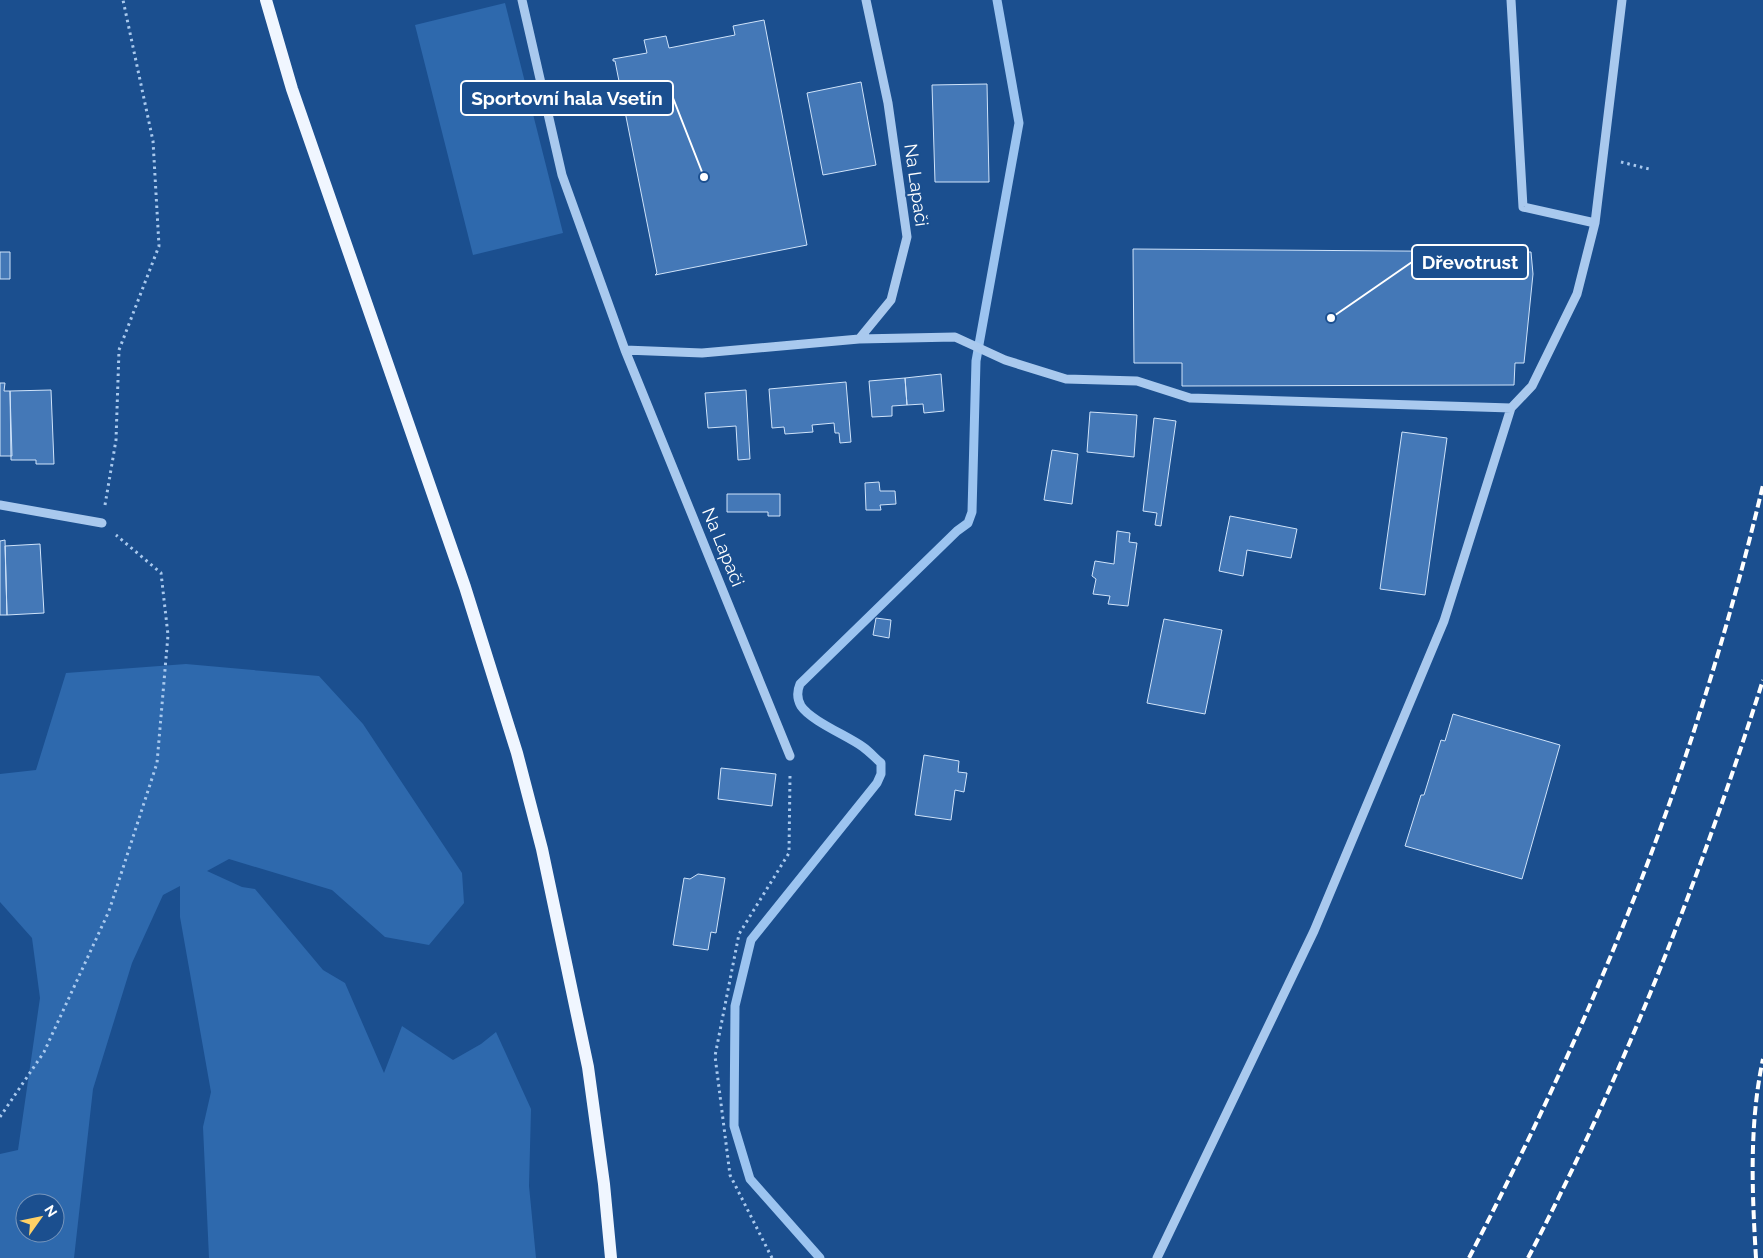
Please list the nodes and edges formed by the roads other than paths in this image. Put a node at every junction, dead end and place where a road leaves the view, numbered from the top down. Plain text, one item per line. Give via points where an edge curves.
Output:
1 (266, 0) edge
2 (522, 0) edge
3 (866, 0) edge
4 (1511, 0) edge
5 (1622, 0) edge
6 (1595, 223) junction
7 (860, 339) junction
8 (625, 350) junction
9 (1511, 408) junction
10 (0, 505) edge
11 (102, 523) road end
12 (790, 756) road end
13 (611, 1258) edge
14 (1157, 1258) edge

1 - 13 main road via 292,89 465,587 517,753 542,849 588,1067
2 - 8 street, Na Lapači via 562,175
3 - 7 street, Na Lapači via 888,103 907,237 891,300
4 - 6 street via 1523,207
5 - 6 street
6 - 9 street via 1577,294 1532,386
7 - 8 street via 702,353
7 - 9 street via 955,336 997,357 1066,379 1137,381 1190,398
8 - 12 street, Na Lapači
9 - 14 street via 1440,630 1314,931
10 - 11 street

